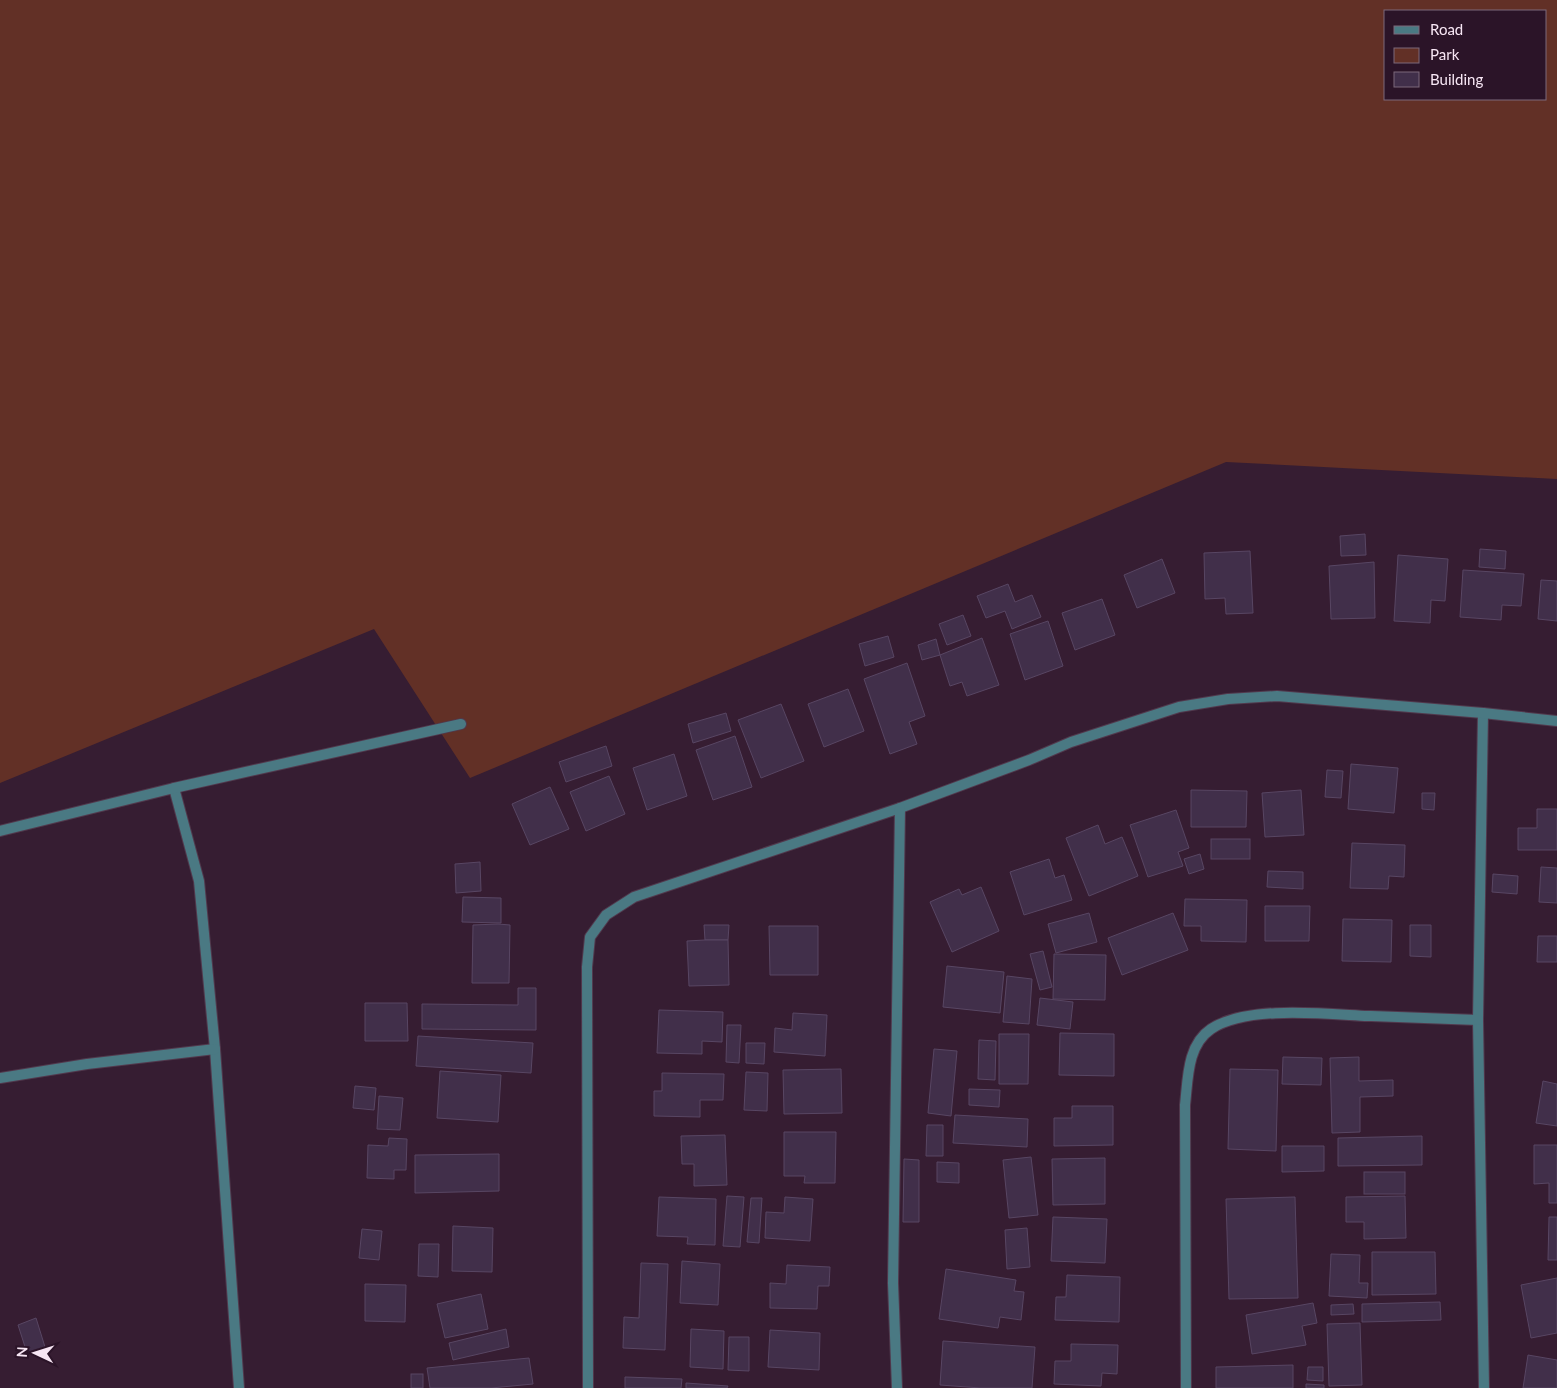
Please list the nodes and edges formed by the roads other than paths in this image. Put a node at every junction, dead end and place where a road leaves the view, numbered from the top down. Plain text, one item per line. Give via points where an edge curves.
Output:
1 (1483, 713) junction
2 (1557, 721) edge
3 (461, 724) dead end
4 (174, 788) junction
5 (900, 808) junction
6 (0, 831) edge
7 (1478, 1020) junction
8 (215, 1049) junction
9 (0, 1078) edge
10 (239, 1388) edge
11 (588, 1388) edge
12 (897, 1388) edge
13 (1186, 1388) edge
14 (1484, 1388) edge

1 - 2 street
1 - 5 street via 1277,696 1228,699 1179,707 1090,736
1 - 7 street
3 - 4 street
4 - 6 street
4 - 8 street via 199,881
5 - 11 street via 634,897 606,915 590,938 586,1010
5 - 12 street via 893,1283
7 - 13 street via 1294,1013 1253,1016 1231,1019 1210,1029 1195,1047 1189,1066 1185,1105
7 - 14 street
8 - 9 street
8 - 10 street

